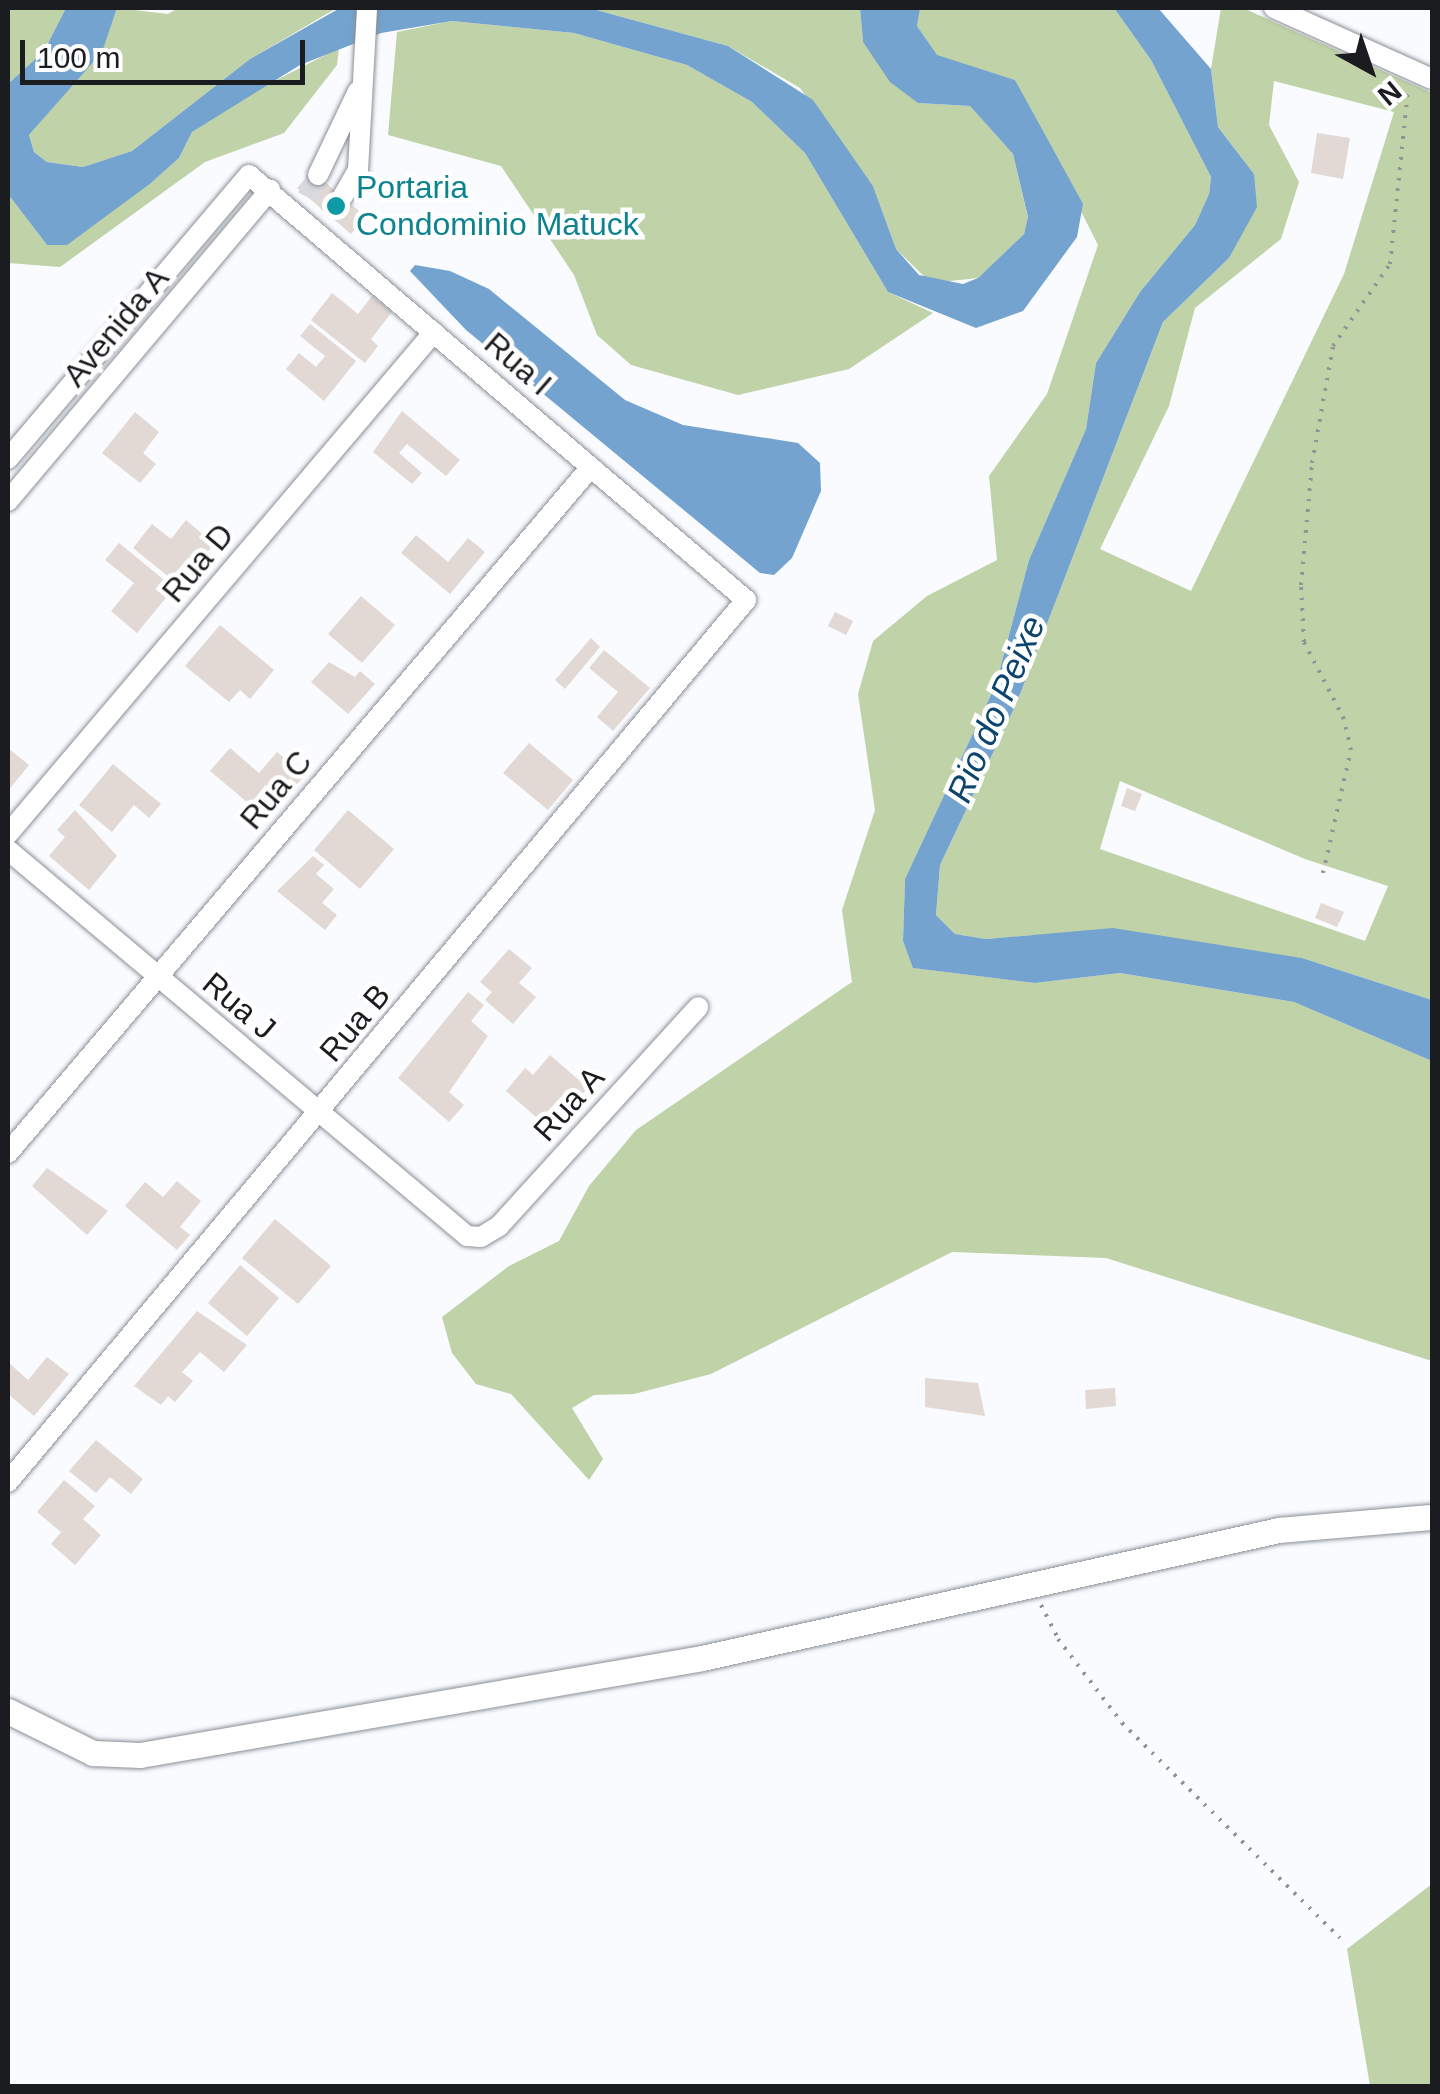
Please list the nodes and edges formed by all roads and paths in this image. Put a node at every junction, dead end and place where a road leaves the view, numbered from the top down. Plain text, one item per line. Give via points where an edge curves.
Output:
1 (367, 8) edge
2 (1274, 8) edge
3 (1423, 74) edge
4 (362, 78) junction
5 (249, 175) joint
6 (318, 176) tunnel mouth
7 (270, 190) junction
8 (343, 196) tunnel mouth
9 (434, 332) junction
10 (68, 389) junction
11 (88, 406) junction
12 (8, 459) edge
13 (591, 466) junction
14 (8, 502) edge
15 (746, 600) joint
16 (8, 834) edge
17 (8, 850) edge
18 (1323, 874) dead end
19 (158, 977) junction
20 (698, 1007) dead end
21 (320, 1113) junction
22 (8, 1153) edge
23 (481, 1237) joint
24 (8, 1482) edge
25 (1432, 1517) edge
26 (1032, 1587) junction
27 (8, 1711) edge
28 (1340, 1938) dead end

1 - 4 street
2 - 3 street
3 - 18 path via 1402,117 1390,264 1332,346 1312,463 1301,585 1304,642 1344,718 1351,750
4 - 6 street
4 - 8 street via 358,170
5 - 7 street, Rua I
5 - 10 street, Avenida A
7 - 9 street, Rua I via 322,222
7 - 11 street, Avenida A
9 - 13 street, Rua I
9 - 16 street, Rua D
10 - 11 street
10 - 12 street, Avenida A
11 - 14 street, Avenida A
13 - 15 street, Rua I
13 - 19 street, Rua C
15 - 21 street, Rua B
17 - 19 street, Rua J
19 - 21 street, Rua J
19 - 22 street, Rua C
20 - 23 street, Rua A via 499,1226
21 - 23 street, Rua J via 466,1236
21 - 24 street, Rua B
25 - 26 street via 1279,1530
26 - 27 street via 702,1658 140,1755 93,1752
26 - 28 path via 1058,1639 1122,1722

